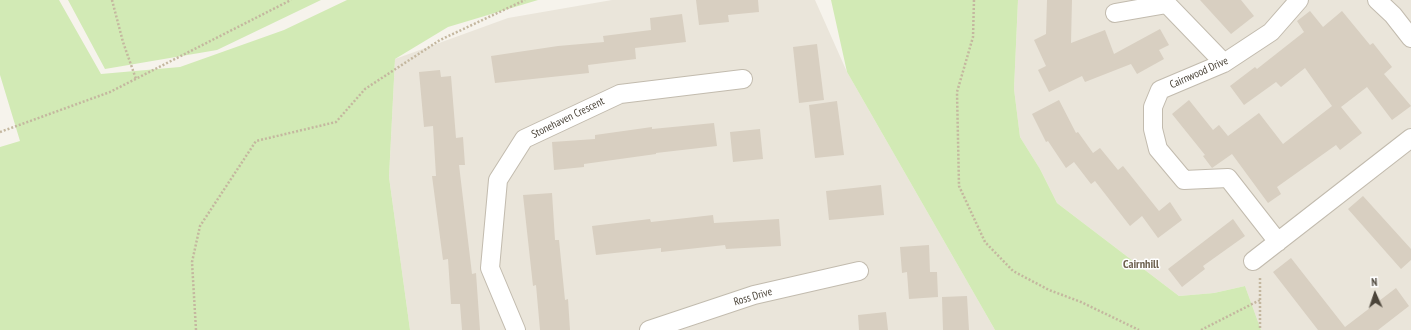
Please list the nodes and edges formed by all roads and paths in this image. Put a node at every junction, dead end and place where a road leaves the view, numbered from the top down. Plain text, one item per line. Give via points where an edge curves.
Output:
1 (112, 0) edge
2 (291, 0) edge
3 (525, 0) edge
4 (974, 0) edge
5 (1299, 0) edge
6 (1377, 0) edge
7 (1114, 13) dead end
8 (1411, 38) edge
9 (1224, 63) junction
10 (136, 79) junction
11 (743, 79) dead end
12 (0, 132) edge
13 (1411, 138) edge
14 (1278, 242) junction
15 (1256, 258) joint
16 (859, 271) dead end
17 (1260, 300) junction
18 (196, 330) edge
19 (516, 330) edge
20 (649, 330) edge
21 (1139, 330) edge
22 (1201, 330) edge
23 (1260, 330) edge

1 - 10 path
2 - 10 path
3 - 18 path via 440,40 365,89 336,122 256,141 200,226 192,262
4 - 21 path via 972,37 957,92 959,186 985,242 1013,271
5 - 9 street, Cairnwood Drive via 1271,32
6 - 8 street
7 - 9 street via 1167,4
9 - 14 street, Cairnwood Drive via 1160,90 1152,107 1158,149 1184,180 1228,178
10 - 12 path via 110,92
11 - 19 street, Stonehaven Crescent via 620,94 524,139 498,180 490,268
13 - 14 street
14 - 15 street
15 - 17 path
16 - 20 street, Ross Drive via 754,295
17 - 22 path
17 - 23 path

